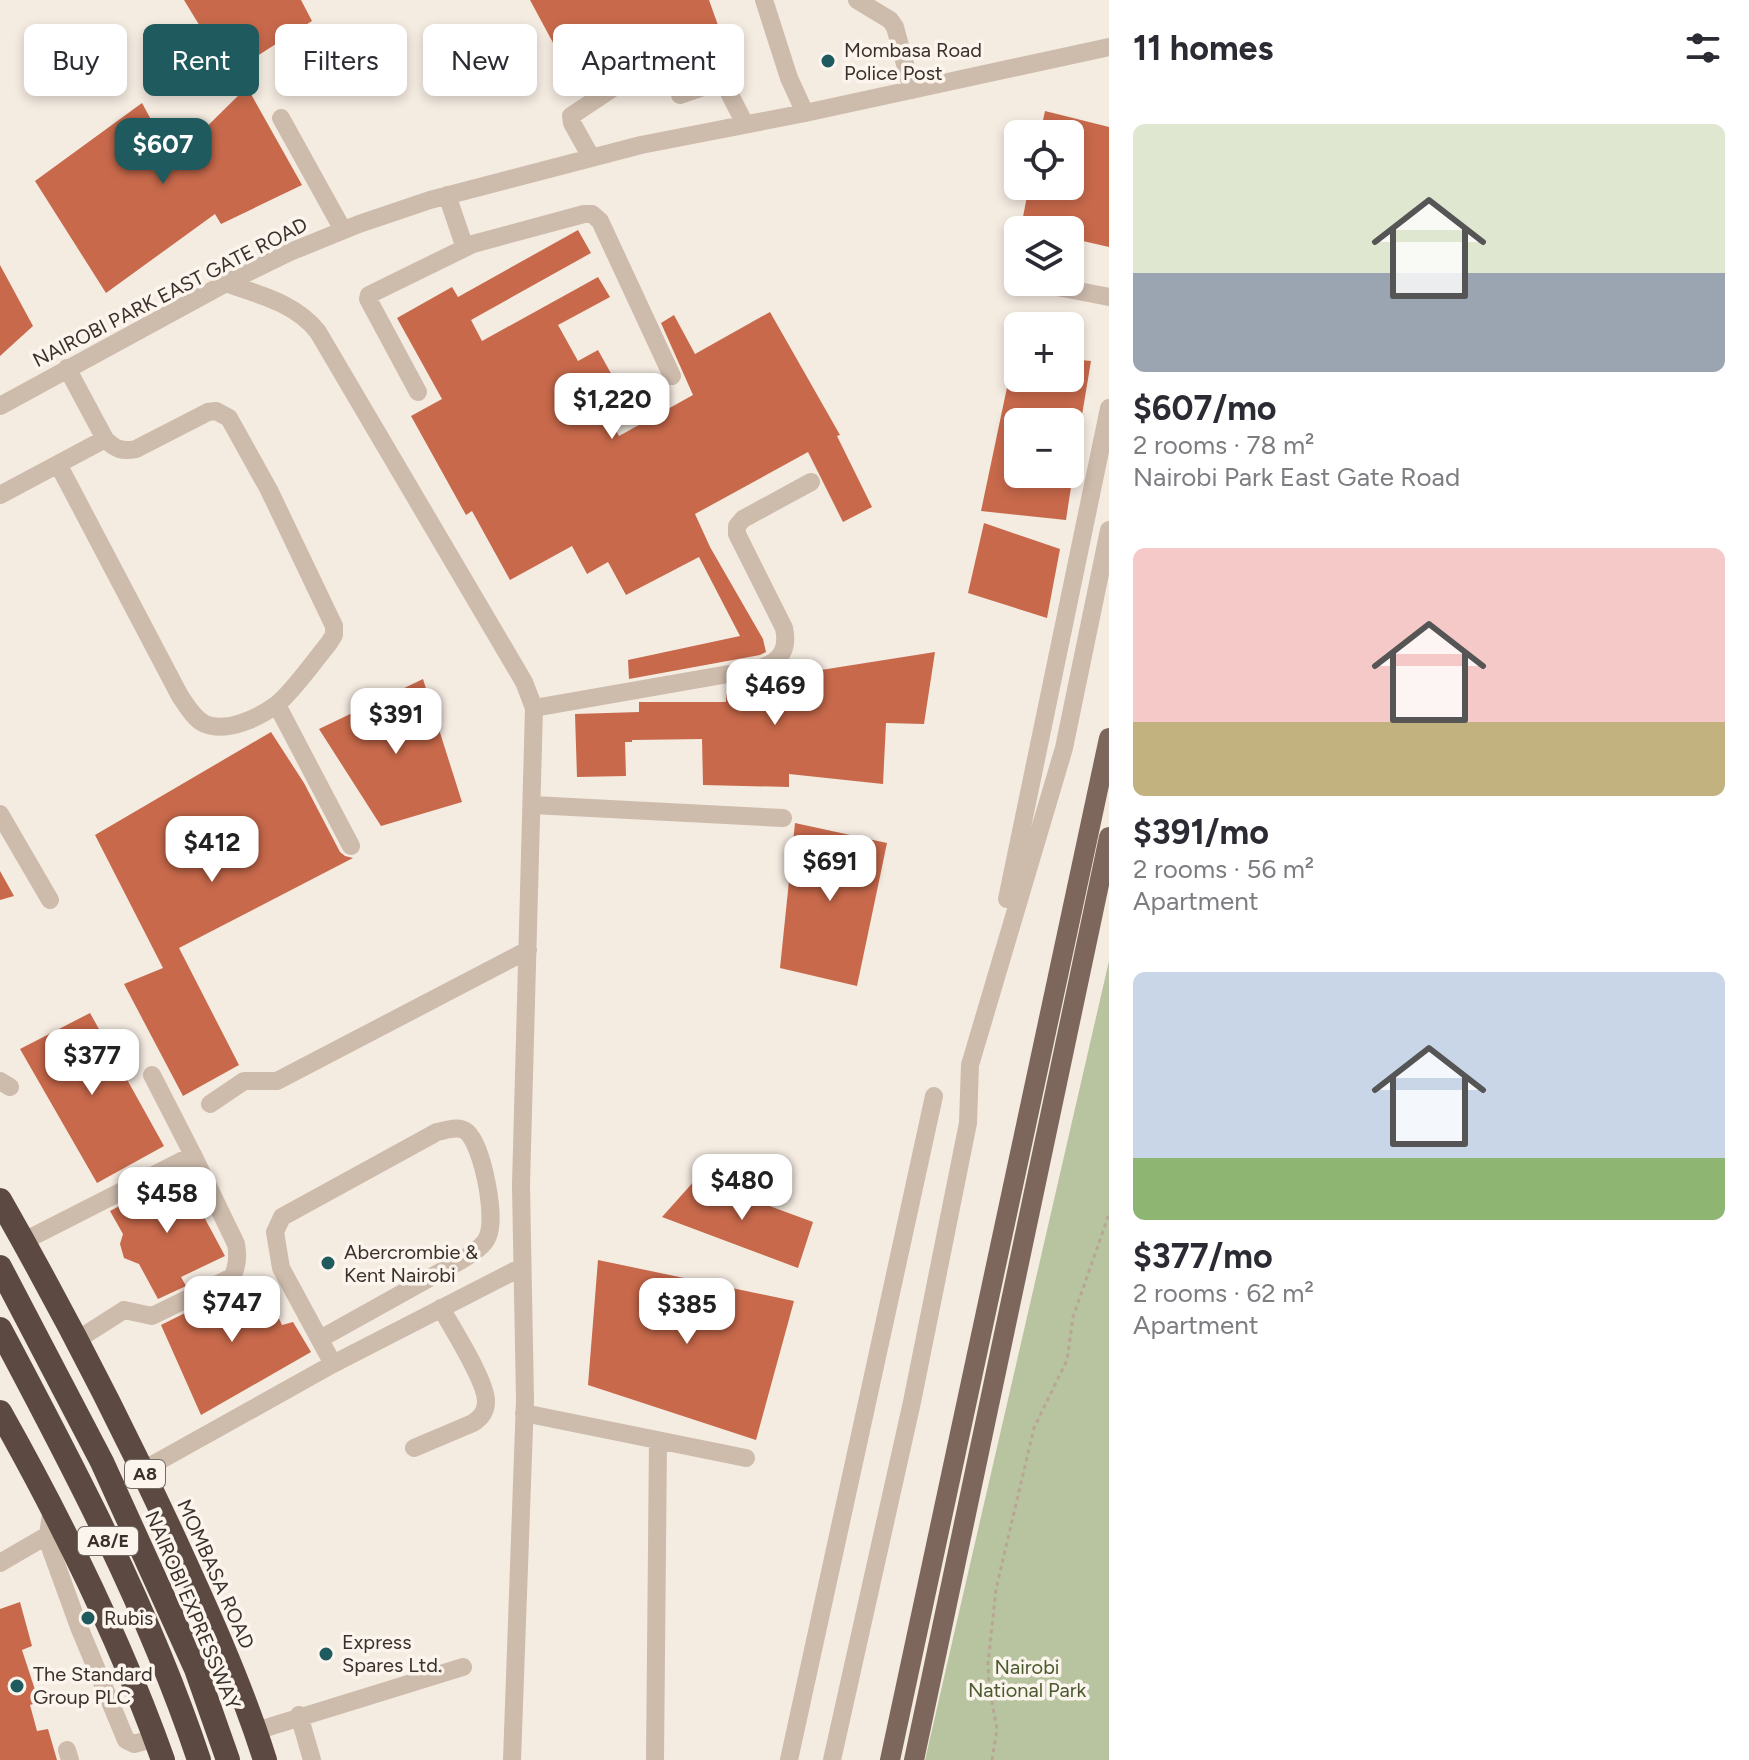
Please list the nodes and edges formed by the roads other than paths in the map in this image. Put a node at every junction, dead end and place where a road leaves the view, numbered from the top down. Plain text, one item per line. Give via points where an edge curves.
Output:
1 (764, 0) edge
2 (857, 0) edge
3 (1109, 47) edge
4 (912, 90) junction
5 (601, 96) edge
6 (731, 96) edge
7 (805, 113) junction
8 (281, 118) dead end
9 (745, 124) junction
10 (591, 157) junction
11 (447, 195) junction
12 (343, 230) junction
13 (465, 248) junction
14 (226, 283) junction
15 (1084, 292) edge
16 (1109, 297) edge
17 (67, 368) junction
18 (672, 376) dead end
19 (418, 392) dead end
20 (0, 406) edge
21 (1109, 408) edge
22 (105, 439) junction
23 (58, 464) junction
24 (811, 482) dead end
25 (0, 495) edge
26 (1109, 530) edge
27 (277, 705) junction
28 (534, 708) junction
29 (1109, 738) edge
30 (533, 805) junction
31 (0, 814) edge
32 (783, 818) dead end
33 (1109, 837) edge
34 (351, 846) dead end
35 (50, 900) dead end
36 (1007, 936) junction
37 (528, 950) junction
38 (152, 1075) dead end
39 (934, 1096) dead end
40 (210, 1104) dead end
41 (193, 1155) junction
42 (0, 1200) edge
43 (24, 1241) junction
44 (0, 1267) edge
45 (522, 1267) junction
46 (441, 1308) junction
47 (0, 1329) edge
48 (320, 1339) junction
49 (77, 1340) junction
50 (333, 1364) junction
51 (0, 1412) edge
52 (524, 1413) junction
53 (658, 1440) junction
54 (414, 1448) dead end
55 (746, 1458) dead end
56 (143, 1470) junction
57 (52, 1505) junction
58 (48, 1535) junction
59 (0, 1563) edge
60 (463, 1667) dead end
61 (299, 1715) junction
62 (256, 1731) junction
63 (159, 1749) edge
64 (199, 1760) edge
65 (228, 1760) edge
66 (265, 1760) edge
67 (312, 1760) edge
68 (512, 1760) edge
69 (655, 1760) edge
70 (789, 1760) edge
71 (832, 1760) edge
72 (890, 1760) edge
73 (914, 1760) edge

1 - 7 street
2 - 4 street via 895,27
3 - 4 street, NAIROBI PARK EAST GATE ROAD
4 - 7 street, NAIROBI PARK EAST GATE ROAD
5 - 10 street via 571,116
6 - 9 street
7 - 9 street, NAIROBI PARK EAST GATE ROAD
8 - 12 street
9 - 10 street, NAIROBI PARK EAST GATE ROAD
10 - 11 street, NAIROBI PARK EAST GATE ROAD
11 - 12 street, NAIROBI PARK EAST GATE ROAD
11 - 13 street
12 - 14 street, NAIROBI PARK EAST GATE ROAD
13 - 18 street via 584,214 596,216
13 - 19 street via 369,295
14 - 17 street, NAIROBI PARK EAST GATE ROAD
14 - 28 street via 286,305 318,332 524,682
15 - 16 street
17 - 20 street, NAIROBI PARK EAST GATE ROAD
17 - 22 street
21 - 36 street via 1005,906
22 - 23 street
22 - 27 street via 125,451 208,412 229,418 334,626 329,643
23 - 25 street
23 - 27 street via 193,715 217,727 238,724
24 - 28 street via 737,526 784,628 779,659 757,669
26 - 36 street via 1064,748
27 - 34 street
28 - 30 street
29 - 72 main road
30 - 32 street
30 - 37 street
31 - 35 street
33 - 73 main road
36 - 71 street via 970,1065 968,1123
37 - 40 street via 277,1081 244,1081
37 - 45 street
38 - 41 street
39 - 70 street
41 - 43 street
41 - 49 street via 236,1244 232,1277 152,1316 124,1310
42 - 43 highway, MOMBASA ROAD / A8
43 - 49 highway, MOMBASA ROAD / A8
44 - 65 highway, NAIROBI EXPRESSWAY / A8/E via 102,1462 196,1669
45 - 46 street
45 - 52 street
46 - 50 street
46 - 54 street via 485,1391 485,1411 473,1423
47 - 64 highway, A8/E via 114,1553
48 - 48 street via 281,1268 275,1232 282,1217 437,1132 465,1130 489,1191 488,1238 460,1261
48 - 50 street
49 - 56 highway, MOMBASA ROAD / A8
50 - 56 street
51 - 57 highway
52 - 53 street
52 - 68 street
53 - 55 street
53 - 69 street
56 - 62 highway, MOMBASA ROAD / A8
57 - 58 street
57 - 63 highway via 91,1582
58 - 59 street
58 - 63 street via 126,1740
60 - 61 street
61 - 62 street
61 - 67 street
62 - 66 highway, MOMBASA ROAD / A8

